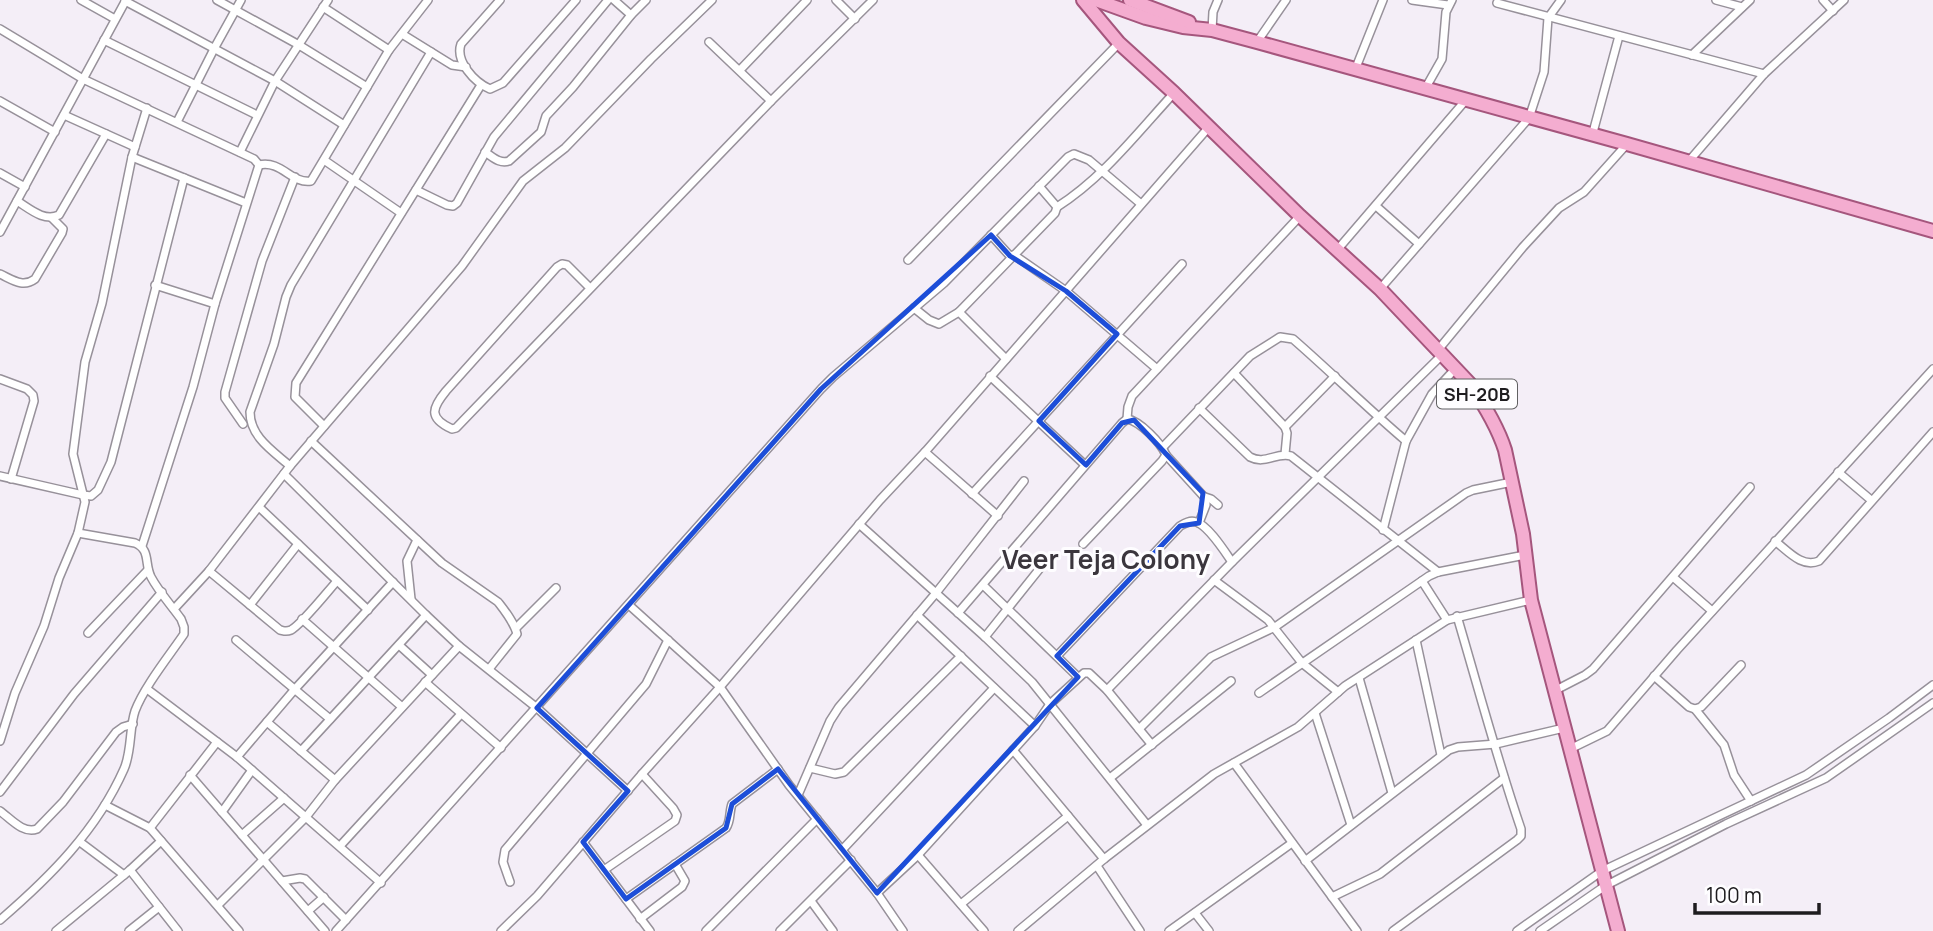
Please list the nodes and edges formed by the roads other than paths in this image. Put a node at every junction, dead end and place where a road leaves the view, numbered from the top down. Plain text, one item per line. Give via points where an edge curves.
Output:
1 (81, 0) edge
2 (217, 0) edge
3 (241, 0) edge
4 (500, 0) edge
5 (576, 0) edge
6 (608, 0) edge
7 (614, 0) edge
8 (646, 0) edge
9 (712, 0) edge
10 (807, 0) edge
11 (836, 0) edge
12 (873, 0) edge
13 (1083, 0) edge
14 (1096, 0) edge
15 (1218, 0) edge
16 (1286, 0) edge
17 (1383, 0) edge
18 (1412, 0) edge
19 (1561, 0) edge
20 (1716, 0) edge
21 (1750, 0) edge
22 (1824, 0) edge
23 (1844, 0) edge
24 (126, 1) edge
25 (1137, 1) edge
26 (423, 2) edge
27 (1450, 3) edge
28 (1497, 3) dead end
29 (326, 4) edge
30 (1742, 7) junction
31 (236, 9) junction
32 (1833, 11) junction
33 (631, 15) junction
34 (1548, 18) junction
35 (115, 19) junction
36 (855, 19) junction
37 (0, 29) edge
38 (1207, 29) junction
39 (402, 34) junction
40 (1619, 36) junction
41 (104, 40) junction
42 (709, 42) dead end
43 (1257, 42) junction
44 (1119, 43) junction
45 (299, 45) junction
46 (215, 47) junction
47 (389, 50) junction
48 (431, 52) junction
49 (1692, 55) junction
50 (466, 67) junction
51 (740, 70) junction
52 (1356, 70) junction
53 (1764, 74) junction
54 (83, 79) junction
55 (275, 81) junction
56 (195, 85) junction
57 (481, 85) junction
58 (367, 87) junction
59 (1425, 89) junction
60 (1174, 93) junction
61 (0, 101) edge
62 (771, 101) junction
63 (1465, 101) junction
64 (147, 108) junction
65 (64, 115) junction
66 (257, 115) junction
67 (1529, 118) junction
68 (177, 122) junction
69 (344, 125) junction
70 (1210, 127) junction
71 (55, 132) junction
72 (106, 134) junction
73 (1592, 136) junction
74 (1627, 144) junction
75 (135, 147) junction
76 (240, 152) junction
77 (485, 152) junction
78 (132, 157) junction
79 (324, 160) junction
80 (1689, 161) junction
81 (259, 165) junction
82 (1102, 171) junction
83 (0, 173) edge
84 (295, 177) junction
85 (184, 178) junction
86 (353, 180) junction
87 (1039, 186) junction
88 (25, 187) junction
89 (416, 190) junction
90 (17, 201) junction
91 (246, 203) junction
92 (1141, 204) junction
93 (1376, 206) junction
94 (1057, 207) junction
95 (401, 213) junction
96 (1300, 216) junction
97 (52, 218) junction
98 (1933, 231) edge
99 (0, 232) edge
100 (991, 235) junction
101 (1419, 244) junction
102 (1338, 249) junction
103 (1014, 255) junction
104 (908, 260) dead end
105 (1182, 264) dead end
106 (0, 274) edge
107 (155, 285) junction
108 (590, 288) junction
109 (1380, 289) junction
110 (1066, 291) junction
111 (215, 304) junction
112 (914, 308) junction
113 (958, 312) junction
114 (1117, 334) junction
115 (1440, 352) junction
116 (1006, 359) junction
117 (1157, 369) junction
118 (1455, 369) junction
119 (1933, 369) edge
120 (1234, 373) junction
121 (990, 376) junction
122 (1335, 376) junction
123 (0, 379) edge
124 (1199, 408) junction
125 (1378, 418) junction
126 (1127, 419) junction
127 (1039, 421) junction
128 (243, 424) dead end
129 (324, 426) junction
130 (1285, 427) junction
131 (1933, 432) edge
132 (311, 441) junction
133 (1406, 441) junction
134 (1164, 451) junction
135 (925, 452) junction
136 (1285, 454) junction
137 (1085, 465) junction
138 (290, 466) junction
139 (1838, 472) junction
140 (284, 474) junction
141 (0, 476) edge
142 (1317, 478) junction
143 (11, 479) junction
144 (1024, 481) dead end
145 (1512, 482) junction
146 (1750, 487) dead end
147 (972, 494) junction
148 (83, 495) junction
149 (1205, 497) junction
150 (1871, 500) junction
151 (1218, 505) dead end
152 (259, 507) junction
153 (998, 516) junction
154 (1199, 523) junction
155 (859, 524) junction
156 (1383, 530) junction
157 (78, 533) junction
158 (417, 540) junction
159 (1396, 540) junction
160 (1775, 541) junction
161 (298, 544) junction
162 (1083, 544) dead end
163 (142, 546) junction
164 (1525, 555) junction
165 (1045, 562) dead end
166 (1232, 562) junction
167 (148, 570) junction
168 (209, 571) junction
169 (1438, 572) junction
170 (1673, 577) junction
171 (1214, 580) junction
172 (337, 581) junction
173 (1422, 581) junction
174 (393, 582) junction
175 (983, 585) junction
176 (556, 587) dead end
177 (162, 592) junction
178 (936, 593) junction
179 (411, 600) junction
180 (1531, 600) junction
181 (250, 605) junction
182 (629, 605) junction
183 (1009, 608) junction
184 (174, 609) junction
185 (368, 610) junction
186 (1712, 611) junction
187 (958, 613) junction
188 (426, 615) junction
189 (917, 615) junction
190 (1457, 616) junction
191 (302, 620) junction
192 (1447, 620) junction
193 (1275, 627) junction
194 (516, 628) junction
195 (88, 633) dead end
196 (985, 637) junction
197 (236, 640) dead end
198 (668, 640) junction
199 (1416, 640) junction
200 (399, 645) junction
201 (334, 646) junction
202 (459, 646) junction
203 (961, 656) junction
204 (1057, 656) junction
205 (1302, 663) junction
206 (1741, 665) dead end
207 (489, 669) junction
208 (432, 675) junction
209 (1654, 676) junction
210 (369, 677) junction
211 (1078, 677) junction
212 (1359, 678) junction
213 (1231, 681) dead end
214 (425, 682) junction
215 (1933, 685) edge
216 (720, 687) junction
217 (994, 688) junction
218 (147, 689) junction
219 (295, 689) junction
220 (1107, 690) junction
221 (1554, 691) junction
222 (1259, 692) dead end
223 (1338, 692) junction
224 (1933, 703) edge
225 (1050, 704) junction
226 (402, 707) junction
227 (537, 708) junction
228 (1695, 709) junction
229 (1315, 713) junction
230 (461, 714) junction
231 (330, 719) junction
232 (267, 722) junction
233 (133, 724) junction
234 (1035, 726) junction
235 (1564, 728) junction
236 (1139, 729) junction
237 (0, 741) edge
238 (217, 742) junction
239 (1496, 744) junction
240 (1152, 745) junction
241 (501, 748) junction
242 (1570, 749) junction
243 (1013, 750) junction
244 (301, 751) junction
245 (587, 754) junction
246 (1441, 755) junction
247 (237, 757) junction
248 (1234, 763) junction
249 (810, 768) junction
250 (778, 769) junction
251 (252, 770) junction
252 (191, 775) junction
253 (642, 775) junction
254 (1110, 778) junction
255 (1504, 778) junction
256 (335, 780) junction
257 (628, 791) junction
258 (0, 792) edge
259 (1392, 793) junction
260 (798, 795) junction
261 (284, 798) junction
262 (1751, 801) junction
263 (105, 805) junction
264 (0, 811) edge
265 (222, 811) junction
266 (1723, 814) junction
267 (1068, 816) junction
268 (306, 817) junction
269 (817, 819) junction
270 (1726, 824) junction
271 (1147, 825) junction
272 (1351, 825) junction
273 (150, 828) junction
274 (242, 835) junction
275 (161, 841) junction
276 (80, 842) junction
277 (583, 842) junction
278 (1293, 843) junction
279 (340, 846) junction
280 (842, 850) junction
281 (918, 855) junction
282 (1104, 859) junction
283 (264, 860) junction
284 (851, 860) junction
285 (1305, 860) junction
286 (675, 864) junction
287 (1097, 866) junction
288 (604, 870) junction
289 (1602, 872) junction
290 (127, 873) junction
291 (282, 881) junction
292 (510, 881) dead end
293 (381, 883) junction
294 (1605, 886) junction
295 (877, 893) junction
296 (324, 897) junction
297 (1332, 897) junction
298 (626, 899) junction
299 (811, 901) junction
300 (961, 904) junction
301 (218, 905) junction
302 (159, 907) junction
303 (308, 911) junction
304 (1195, 912) junction
305 (640, 919) junction
306 (0, 920) edge
307 (346, 920) junction
308 (236, 930) edge
309 (56, 931) edge
310 (129, 931) edge
311 (178, 931) edge
312 (325, 931) edge
313 (336, 931) edge
314 (500, 931) edge
315 (650, 931) edge
316 (706, 931) edge
317 (780, 931) edge
318 (833, 931) edge
319 (903, 931) edge
320 (984, 931) edge
321 (1018, 931) edge
322 (1140, 931) edge
323 (1169, 931) edge
324 (1209, 931) edge
325 (1357, 931) edge
326 (1394, 931) edge
327 (1517, 931) edge
328 (1540, 931) edge
329 (1618, 931) edge

1 - 35 street
2 - 31 street
3 - 31 street
4 - 50 street via 461,44 460,58
5 - 57 street via 503,83 490,89
6 - 77 street
7 - 33 street
8 - 33 street
9 - 129 street via 565,148 523,181 462,266
10 - 51 street
11 - 36 street
12 - 36 street
13 - 44 main road, SH-20B
14 - 38 main road via 1146,18
15 - 38 street
16 - 43 street
17 - 52 street
18 - 27 street
19 - 34 street
20 - 30 street
21 - 30 street
22 - 32 street
23 - 32 street
24 - 35 street
24 - 46 street
25 - 38 main road
26 - 39 street
27 - 59 street via 1442,59
28 - 34 street
29 - 45 street
29 - 47 street
30 - 49 street
31 - 45 street
31 - 46 street
32 - 53 street
33 - 77 street via 546,116 541,132 503,163
34 - 40 street
34 - 67 street via 1544,72
35 - 41 street
36 - 62 street
37 - 54 street
38 - 43 main road
39 - 47 street
39 - 48 street
40 - 49 street
40 - 73 street
41 - 54 street
41 - 56 street
42 - 51 street
43 - 52 main road
44 - 60 main road, SH-20B
44 - 104 street
45 - 55 street
45 - 58 street
46 - 55 street
46 - 56 street
47 - 58 street
48 - 50 street via 452,65
48 - 86 street
49 - 53 street
50 - 57 street
51 - 62 street
52 - 59 main road
53 - 80 street
54 - 64 street
54 - 65 street
55 - 66 street
55 - 69 street
56 - 66 street
56 - 68 street
57 - 89 street
58 - 69 street
59 - 63 main road
60 - 70 main road, SH-20B
60 - 82 street
61 - 71 street
62 - 108 street
63 - 67 main road
63 - 93 street
64 - 68 street
64 - 75 street
65 - 71 street
65 - 72 street
66 - 76 street
67 - 73 main road
67 - 101 street
68 - 76 street
69 - 79 street
70 - 92 street
70 - 96 main road, SH-20B
71 - 88 street
72 - 75 street
72 - 97 street via 64,208
73 - 74 main road
74 - 80 main road
74 - 115 street via 1584,192 1559,208 1523,247
75 - 78 street
76 - 81 street
77 - 89 street via 453,206
78 - 85 street
78 - 148 street via 85,362 73,454
79 - 84 street via 311,181
79 - 86 street
80 - 98 main road
81 - 84 street via 274,164
81 - 91 street
82 - 87 street via 1074,154
82 - 92 street
82 - 94 street
83 - 88 street
84 - 128 street via 262,261 225,392
85 - 91 street
85 - 107 street
86 - 95 street
86 - 138 street via 291,285 250,412 256,434
87 - 94 street
87 - 100 street
88 - 90 street
89 - 95 street
90 - 97 street
90 - 99 street
91 - 111 street
92 - 110 street
93 - 101 street
93 - 102 street
94 - 103 street
95 - 129 street via 296,383 295,397
96 - 102 main road, SH-20B
96 - 117 street
97 - 106 street via 62,233 35,278 23,284
100 - 103 street
100 - 112 street
101 - 109 street
102 - 109 main road, SH-20B
103 - 110 street
103 - 113 street
105 - 114 street
107 - 111 street
107 - 148 street via 111,462 98,490
108 - 108 street via 456,428 446,427 435,416 435,404 557,267 567,265
109 - 115 main road, SH-20B
110 - 114 street
110 - 116 street
111 - 163 street
112 - 113 street via 939,324
112 - 182 street via 827,383
113 - 116 street
114 - 117 street
114 - 127 street
115 - 118 main road, SH-20B
115 - 125 street
116 - 121 street
117 - 126 street via 1129,401
118 - 133 street via 1432,394
118 - 145 main road, SH-20B via 1477,394 1502,440
119 - 139 street
120 - 122 street via 1255,352 1286,336
120 - 124 street
120 - 130 street
121 - 127 street
121 - 135 street
122 - 125 street
122 - 130 street
123 - 143 street via 27,390 34,401
124 - 134 street
124 - 136 street via 1250,457 1261,461
125 - 133 street
125 - 142 street
126 - 134 street via 1134,420
126 - 137 street
127 - 137 street
127 - 147 street
129 - 132 street
130 - 136 street
131 - 150 street
132 - 138 street
132 - 158 street
133 - 156 street
134 - 149 street
134 - 162 street via 1162,461
135 - 147 street
135 - 155 street
136 - 142 street
137 - 175 street
138 - 140 street
139 - 150 street
139 - 160 street
140 - 152 street
140 - 174 street
141 - 143 street
142 - 156 street
142 - 166 street
143 - 148 street
144 - 153 street
145 - 159 street via 1466,493
145 - 164 main road, SH-20B
146 - 170 street
147 - 153 street
148 - 157 street
149 - 151 street
149 - 154 street
150 - 160 street via 1825,555 1811,565
152 - 161 street
152 - 168 street
153 - 178 street
154 - 166 street
154 - 204 street via 1193,520 1180,526
155 - 178 street
155 - 216 street
156 - 159 street
157 - 163 street
157 - 237 street
158 - 179 street via 407,561
158 - 194 street via 498,602
159 - 169 street
159 - 193 street
160 - 186 street
161 - 172 street
161 - 181 street
163 - 167 street
164 - 169 street
164 - 180 main road, SH-20B
165 - 183 street
166 - 171 street
167 - 177 street
167 - 195 street
168 - 181 street
168 - 184 street
169 - 173 street
170 - 186 street
170 - 221 street via 1593,669
171 - 193 street
171 - 220 street
172 - 185 street
172 - 191 street
173 - 192 street
173 - 205 street
174 - 179 street
174 - 185 street
175 - 183 street
175 - 187 street
176 - 194 street
177 - 184 street
177 - 258 street via 67,701
178 - 187 street
178 - 189 street
179 - 188 street
180 - 190 street
180 - 221 main road, SH-20B
181 - 191 street via 286,631
182 - 198 street
182 - 227 street
183 - 196 street
183 - 204 street
184 - 218 street via 184,634
185 - 201 street
186 - 209 street
187 - 196 street
188 - 200 street
188 - 202 street
189 - 203 street
189 - 249 street via 839,707
190 - 192 street
190 - 239 street
191 - 201 street
192 - 199 street
193 - 205 street
193 - 236 street via 1211,657
194 - 207 street via 517,634
196 - 225 street
197 - 219 street
198 - 216 street
198 - 245 street via 646,684
199 - 212 street
199 - 246 street
200 - 208 street
200 - 210 street
201 - 210 street
201 - 219 street
202 - 207 street
202 - 208 street
203 - 217 street
203 - 249 street via 844,772
204 - 211 street
205 - 222 street
205 - 223 street
206 - 228 street
207 - 227 street
208 - 214 street
209 - 228 street
209 - 242 street via 1607,730
210 - 226 street
210 - 231 street
211 - 220 street via 1089,673
211 - 225 street
212 - 223 street
212 - 259 street
213 - 240 street
214 - 226 street
214 - 230 street
215 - 262 street via 1824,764
216 - 250 street
216 - 253 street
217 - 234 street
217 - 280 street
218 - 233 street
218 - 238 street
219 - 231 street
219 - 232 street
220 - 236 street
221 - 235 main road, SH-20B
223 - 229 street
224 - 270 street via 1826,778
225 - 234 street
225 - 254 street
226 - 256 street
227 - 241 street
227 - 245 street
228 - 262 street via 1724,745 1734,775
229 - 248 street
229 - 272 street
230 - 241 street
230 - 279 street
231 - 244 street
232 - 244 street
232 - 247 street
233 - 263 street via 124,768
233 - 264 street via 116,732 37,830 25,830
234 - 243 street
235 - 239 street
235 - 242 main road, SH-20B
236 - 240 street
238 - 247 street
238 - 252 street
239 - 246 street via 1458,747
239 - 255 street
240 - 254 street
241 - 293 street
242 - 289 main road, SH-20B
243 - 267 street
243 - 281 street
244 - 256 street
245 - 257 street
245 - 292 street via 505,850 502,856
246 - 259 street
247 - 251 street
248 - 271 street
248 - 278 street
249 - 260 street
250 - 260 street
250 - 286 street via 733,804 726,828
251 - 261 street
251 - 265 street
252 - 265 street
252 - 273 street
253 - 257 street
253 - 288 street via 673,807 675,821
254 - 271 street
255 - 297 street via 1380,874
255 - 326 street via 1521,836
256 - 268 street
257 - 277 street
259 - 272 street
260 - 269 street
261 - 268 street
261 - 274 street
262 - 266 street
263 - 273 street
263 - 276 street
265 - 274 street
266 - 270 street
266 - 289 street
267 - 282 street
267 - 300 street
268 - 279 street
268 - 283 street
269 - 280 street
269 - 316 street
270 - 294 street
271 - 282 street
272 - 285 street
273 - 275 street
274 - 283 street
275 - 290 street
275 - 301 street
276 - 290 street
276 - 306 street
277 - 288 street
277 - 314 street
278 - 285 street
278 - 304 street
279 - 293 street
280 - 284 street
281 - 295 street
281 - 300 street
282 - 287 street
283 - 291 street
283 - 301 street
284 - 295 street
284 - 299 street
285 - 297 street
286 - 298 street
286 - 305 street via 685,881 682,887
287 - 321 street
287 - 322 street
288 - 298 street
289 - 294 main road, SH-20B
289 - 327 street
290 - 302 street
290 - 309 street
291 - 296 street via 305,879
291 - 303 street
293 - 307 street
294 - 328 street
294 - 329 main road, SH-20B
295 - 319 street
296 - 303 street
296 - 307 street
297 - 325 street
298 - 305 street
299 - 317 street
299 - 318 street
300 - 320 street
301 - 308 street
302 - 310 street
302 - 311 street
303 - 312 street
304 - 323 street
304 - 324 street
305 - 315 street
307 - 313 street

